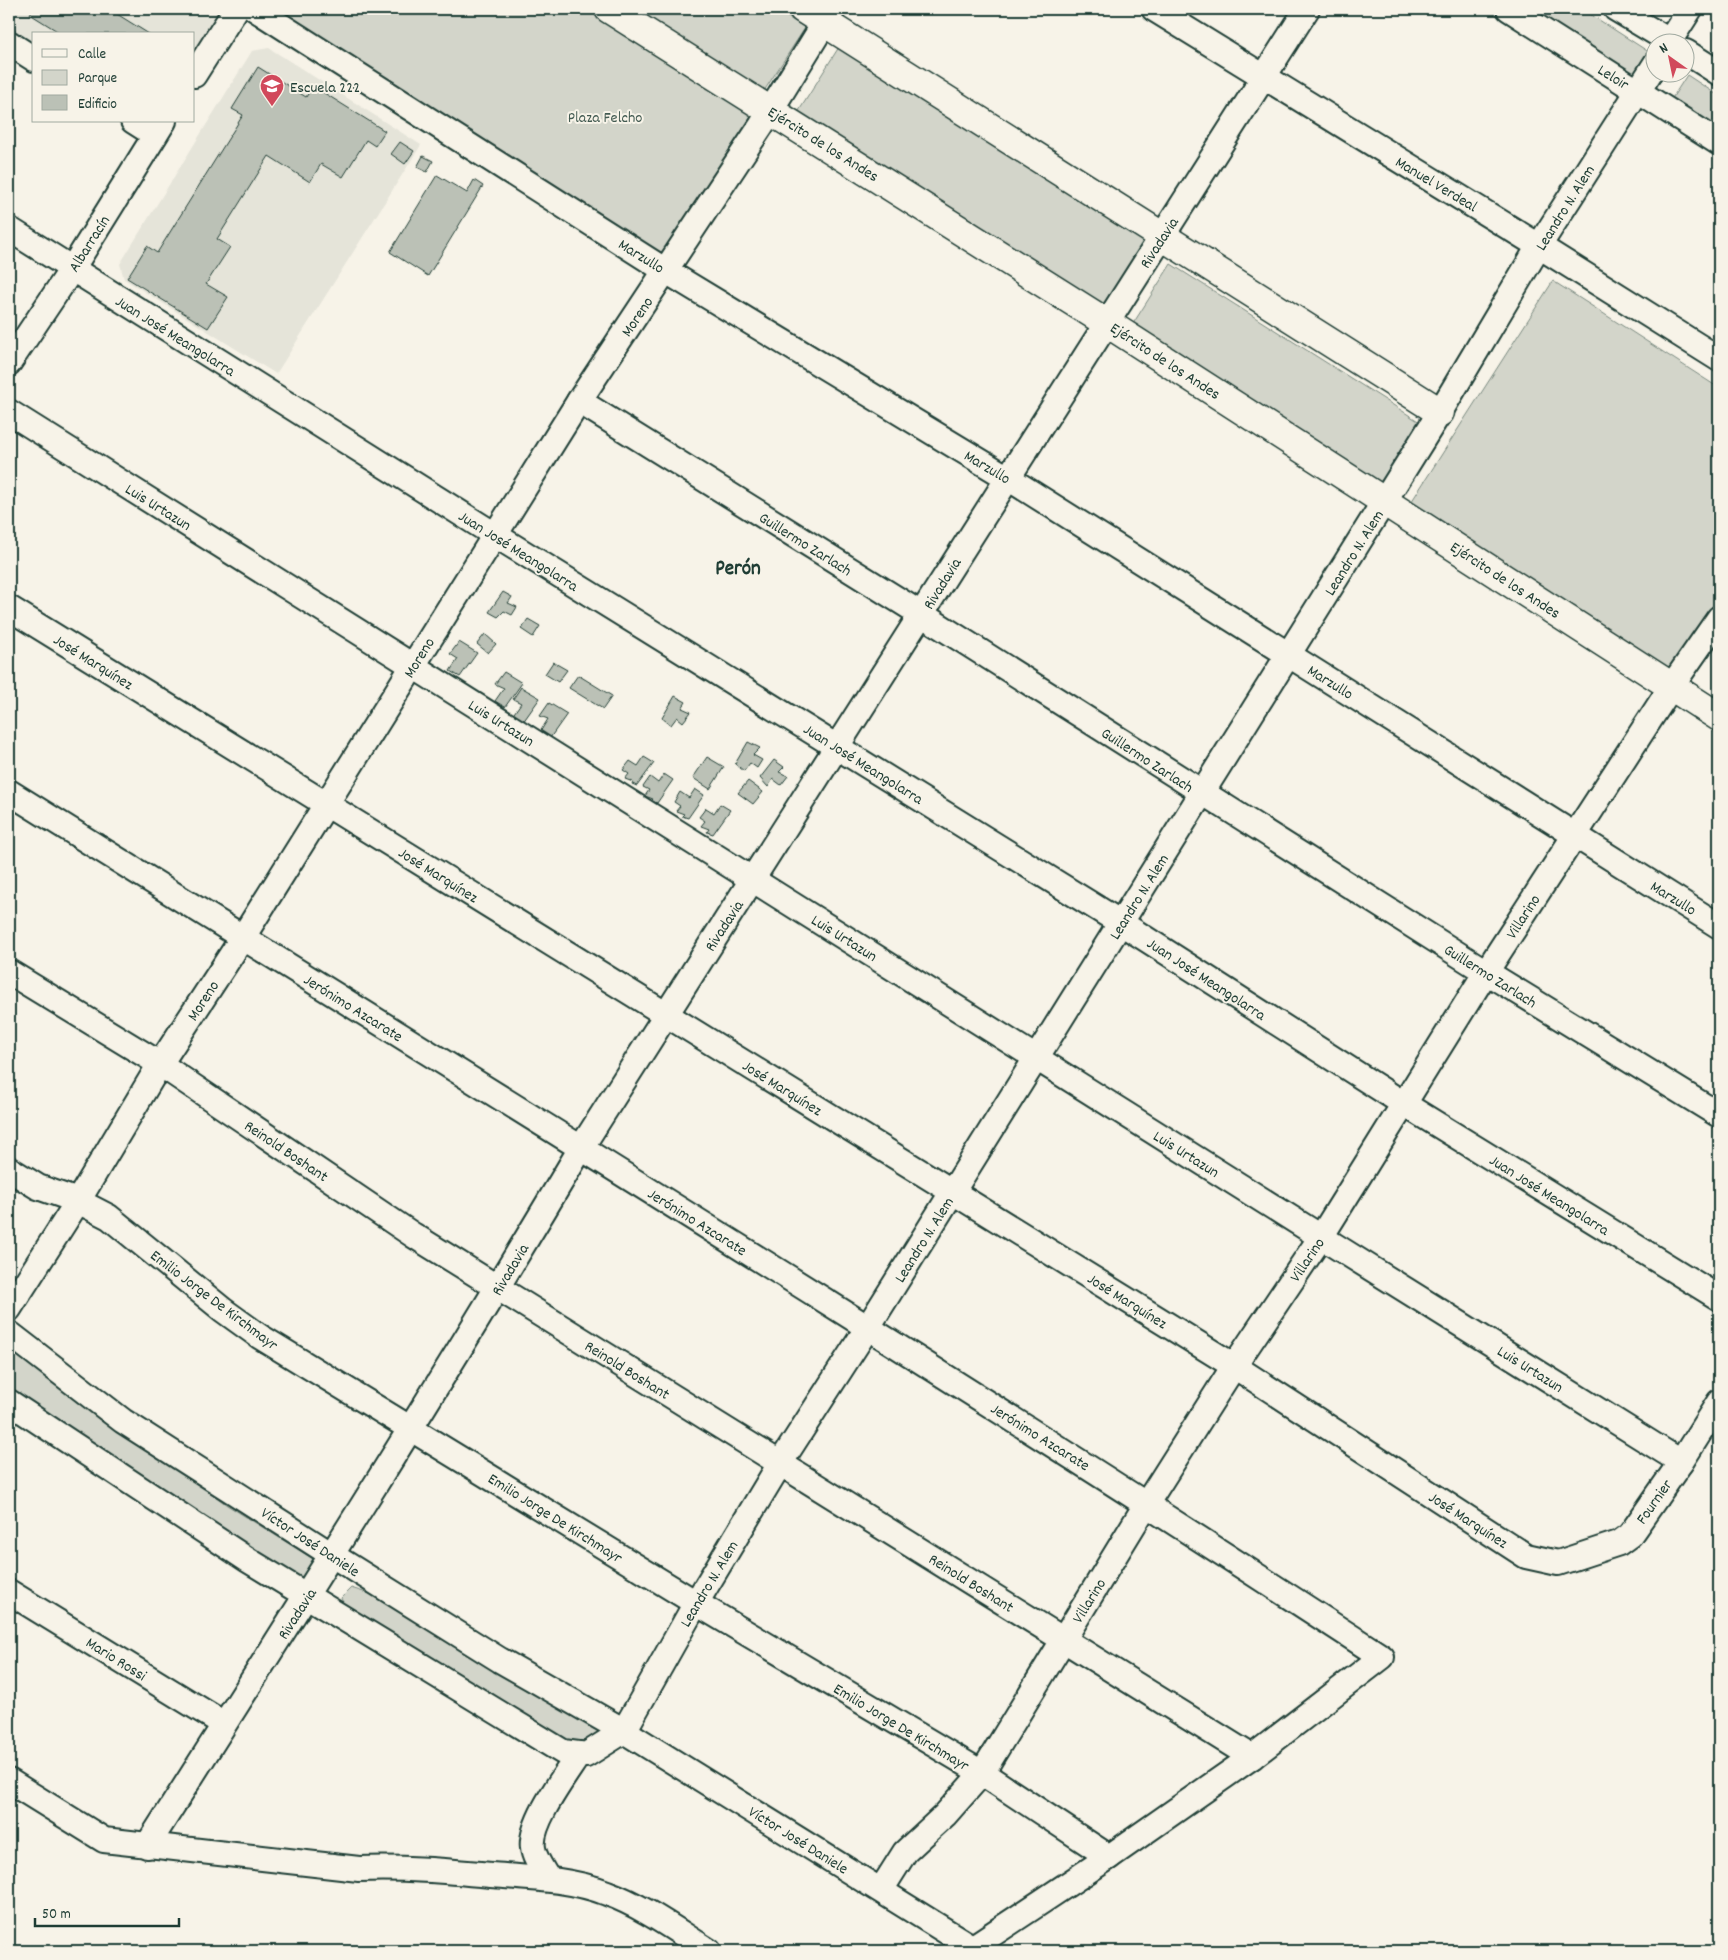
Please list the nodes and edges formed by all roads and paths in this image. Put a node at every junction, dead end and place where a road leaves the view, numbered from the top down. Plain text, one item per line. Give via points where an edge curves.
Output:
1 (236, 9) edge
2 (255, 9) edge
3 (609, 9) edge
4 (1154, 9) edge
5 (1307, 9) edge
6 (1509, 9) edge
7 (1616, 9) edge
8 (1690, 9) edge
9 (820, 13) edge
10 (1653, 32) edge
11 (1680, 32) edge
12 (9, 43) edge
13 (32, 58) edge
14 (1696, 59) edge
15 (195, 73) edge
16 (1719, 74) edge
17 (1263, 77) junction
18 (1646, 77) edge
19 (1637, 90) junction
20 (771, 110) junction
21 (137, 122) edge
22 (160, 128) edge
23 (1719, 143) edge
24 (9, 229) edge
25 (1163, 235) junction
26 (1539, 246) junction
27 (72, 269) junction
28 (666, 270) junction
29 (1107, 323) junction
30 (1719, 359) edge
31 (9, 362) edge
32 (579, 401) junction
33 (9, 412) edge
34 (1440, 412) junction
35 (1008, 478) junction
36 (1385, 500) junction
37 (494, 535) junction
38 (9, 608) edge
39 (921, 614) junction
40 (1719, 618) edge
41 (1289, 654) junction
42 (413, 666) junction
43 (1671, 686) junction
44 (1719, 717) edge
45 (837, 746) junction
46 (9, 792) edge
47 (1202, 793) junction
48 (326, 805) junction
49 (1575, 835) junction
50 (752, 879) junction
51 (1121, 923) junction
52 (1719, 926) edge
53 (242, 937) junction
54 (9, 972) edge
55 (1486, 972) junction
56 (666, 1015) junction
57 (1036, 1058) junction
58 (160, 1064) junction
59 (1404, 1104) junction
60 (1719, 1114) edge
61 (581, 1148) junction
62 (9, 1169) edge
63 (952, 1192) junction
64 (78, 1202) junction
65 (1321, 1237) junction
66 (498, 1288) junction
67 (1719, 1298) edge
68 (9, 1309) edge
69 (868, 1327) junction
70 (9, 1333) edge
71 (1234, 1366) junction
72 (9, 1402) edge
73 (1719, 1402) edge
74 (411, 1427) junction
75 (780, 1462) junction
76 (1681, 1462) junction
77 (1147, 1503) junction
78 (332, 1555) junction
79 (1558, 1563) joint
80 (9, 1592) edge
81 (307, 1595) junction
82 (696, 1603) junction
83 (1064, 1639) junction
84 (224, 1724) junction
85 (624, 1731) junction
86 (579, 1754) junction
87 (1252, 1757) junction
88 (982, 1773) junction
89 (9, 1781) edge
90 (147, 1846) junction
91 (1110, 1857) junction
92 (548, 1879) junction
93 (881, 1890) junction
94 (970, 1949) edge
95 (709, 1951) edge

1 - 15 street
2 - 28 street, Marzullo
3 - 20 street, Ejército de los Andes
4 - 17 street, Manuel Verdeal
5 - 17 street, Rivadavia
6 - 19 street, Leloir
7 - 10 street
8 - 11 street
9 - 20 street, Moreno
9 - 25 street
12 - 13 street
14 - 16 street
17 - 25 street, Rivadavia
17 - 26 street, Manuel Verdeal
18 - 19 street, Leandro N. Alem
19 - 23 street, Leloir
19 - 26 street, Leandro N. Alem
20 - 28 street, Moreno
20 - 29 street, Ejército de los Andes
21 - 22 street
22 - 27 street, Albarracín
24 - 27 street, Juan José Meangolarra
25 - 29 street, Rivadavia
25 - 34 street
26 - 30 street, Manuel Verdeal
26 - 34 street, Leandro N. Alem
27 - 31 street, Albarracín
27 - 37 street, Juan José Meangolarra
28 - 32 street, Moreno
28 - 35 street, Marzullo
29 - 35 street, Rivadavia
29 - 36 street, Ejército de los Andes
32 - 37 street, Moreno
32 - 39 street, Guillermo Zarlach
33 - 42 street, Luis Urtazun
34 - 36 street, Leandro N. Alem
35 - 39 street, Rivadavia
35 - 41 street, Marzullo
36 - 41 street, Leandro N. Alem
36 - 43 street, Ejército de los Andes
37 - 42 street, Moreno
37 - 45 street, Juan José Meangolarra
38 - 48 street, José Marquínez
39 - 45 street, Rivadavia
39 - 47 street, Guillermo Zarlach
40 - 43 street, Villarino
41 - 47 street, Leandro N. Alem
41 - 49 street, Marzullo
42 - 48 street, Moreno
42 - 50 street, Luis Urtazun
43 - 44 street, Ejército de los Andes
43 - 49 street, Villarino
45 - 50 street, Rivadavia
45 - 51 street, Juan José Meangolarra
46 - 53 street, Jerónimo Azcarate
47 - 51 street, Leandro N. Alem
47 - 55 street, Guillermo Zarlach
48 - 53 street, Moreno
48 - 56 street, José Marquínez
49 - 52 street, Marzullo
49 - 55 street, Villarino
50 - 56 street, Rivadavia
50 - 57 street, Luis Urtazun
51 - 57 street, Leandro N. Alem
51 - 59 street, Juan José Meangolarra
53 - 58 street, Moreno
53 - 61 street, Jerónimo Azcarate
54 - 58 street, Reinold Boshant
55 - 59 street, Villarino
55 - 60 street, Guillermo Zarlach
56 - 61 street, Rivadavia
56 - 63 street, José Marquínez
57 - 63 street, Leandro N. Alem
57 - 65 street, Luis Urtazun
58 - 64 street, Moreno
58 - 66 street, Reinold Boshant via 413,1235
59 - 65 street, Villarino
59 - 67 street, Juan José Meangolarra
61 - 66 street, Rivadavia
61 - 69 street, Jerónimo Azcarate
62 - 64 street, Emilio Jorge De Kirchmayr via 38,1187
63 - 69 street, Leandro N. Alem
63 - 71 street, José Marquínez
64 - 68 street, Moreno
64 - 74 street, Emilio Jorge De Kirchmayr via 109,1217 259,1336
65 - 71 street, Villarino
65 - 76 street, Luis Urtazun
66 - 74 street, Rivadavia
66 - 75 street, Reinold Boshant
69 - 75 street, Leandro N. Alem
69 - 77 street, Jerónimo Azcarate
70 - 78 street, Víctor José Daniele via 124,1421
71 - 77 street, Villarino
71 - 79 street, José Marquínez via 1526,1556
72 - 81 street via 248,1560
73 - 76 street, Fournier
74 - 78 street, Rivadavia
74 - 82 street, Emilio Jorge De Kirchmayr
75 - 82 street, Leandro N. Alem
75 - 83 street, Reinold Boshant
76 - 79 street, Fournier via 1630,1535 1619,1543
77 - 83 street, Villarino
77 - 87 street, Jerónimo Azcarate via 1382,1657
78 - 81 street, Rivadavia
78 - 85 street, Víctor José Daniele via 500,1660
80 - 84 street, Mario Rossi
81 - 84 street, Rivadavia
81 - 86 street via 563,1752
82 - 85 street, Leandro N. Alem
82 - 88 street, Emilio Jorge De Kirchmayr
83 - 87 street, Reinold Boshant
83 - 88 street, Villarino
84 - 90 street, Rivadavia
85 - 86 street via 586,1755
85 - 93 street, Víctor José Daniele
86 - 92 street via 537,1822 532,1837 533,1850
87 - 91 street
88 - 91 street, Emilio Jorge De Kirchmayr
88 - 93 street, Villarino via 945,1815 904,1852
89 - 90 street via 104,1840
90 - 92 street via 359,1868
91 - 94 street
92 - 95 street via 607,1892
93 - 94 street, Víctor José Daniele

